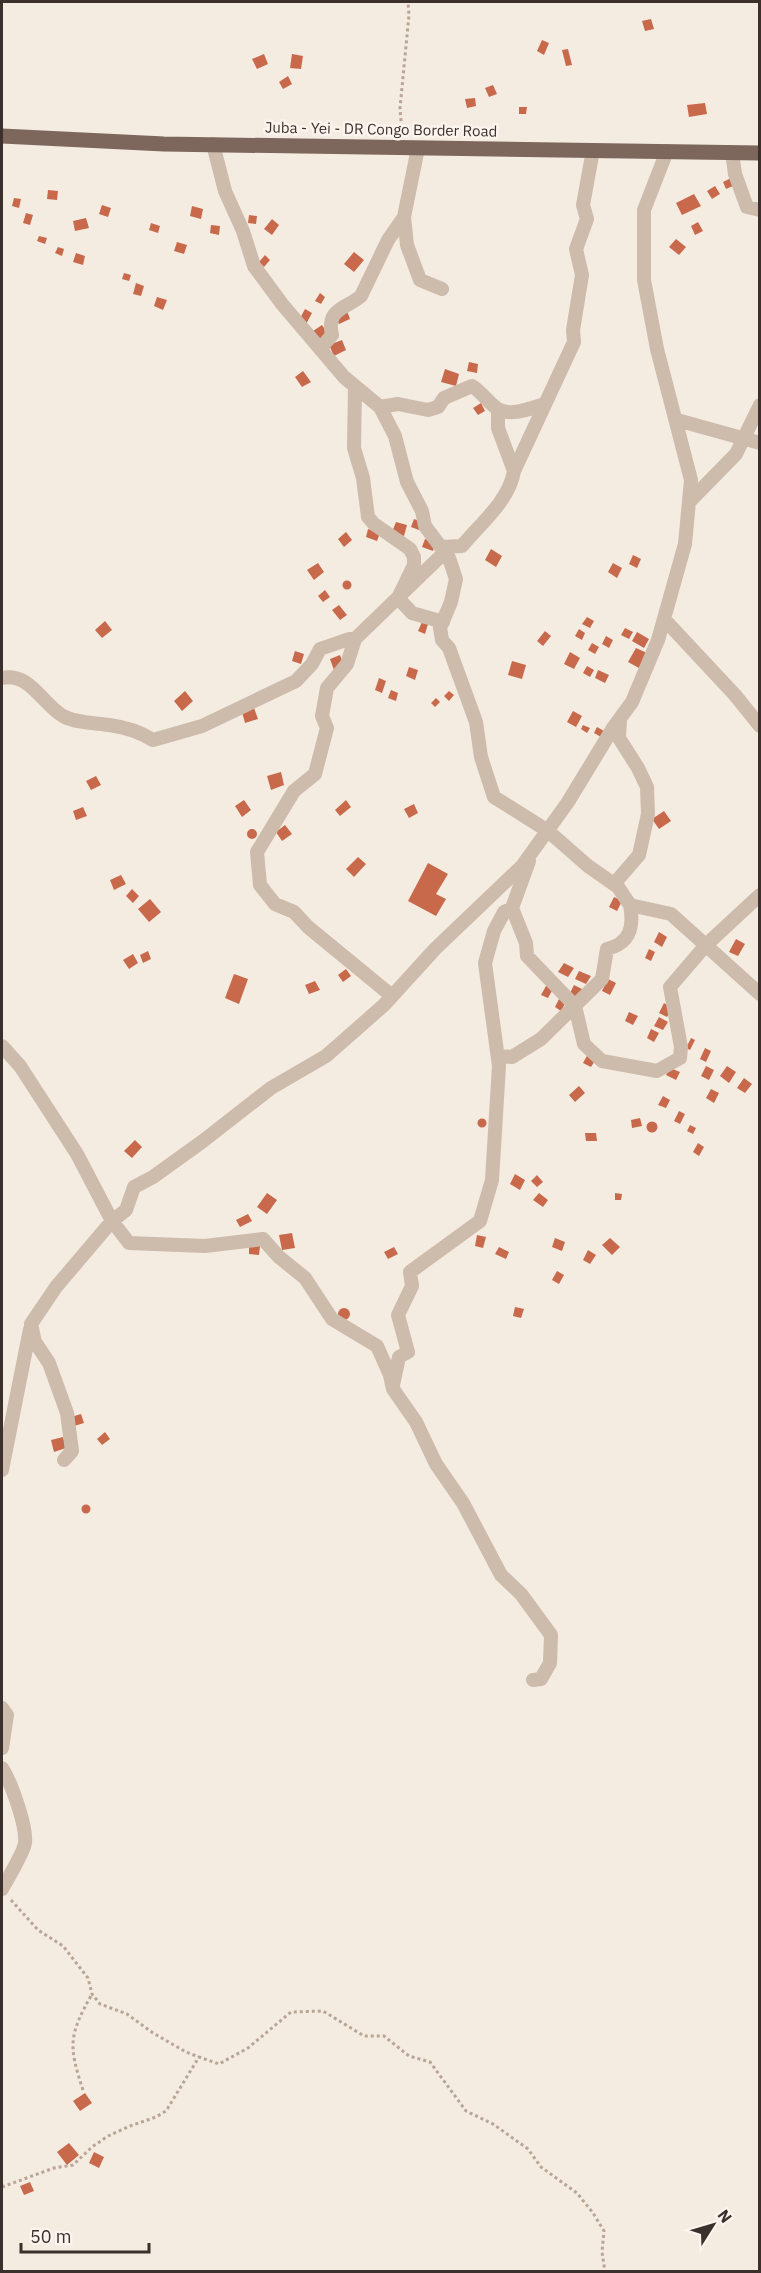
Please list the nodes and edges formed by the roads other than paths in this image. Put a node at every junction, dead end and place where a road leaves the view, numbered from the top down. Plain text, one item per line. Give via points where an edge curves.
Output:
1 (2, 136) edge
2 (213, 144) junction
3 (410, 147) junction
4 (593, 150) junction
5 (668, 151) junction
6 (732, 152) junction
7 (759, 153) edge
8 (759, 210) edge
9 (404, 217) junction
10 (442, 289) dead end
11 (320, 349) junction
12 (355, 386) junction
13 (546, 404) junction
14 (759, 405) edge
15 (380, 407) junction
16 (498, 409) junction
17 (677, 420) junction
18 (743, 438) junction
19 (759, 443) edge
20 (514, 471) junction
21 (689, 502) junction
22 (443, 550) junction
23 (398, 598) junction
24 (664, 619) junction
25 (443, 622) junction
26 (355, 639) junction
27 (2, 678) edge
28 (754, 712) edge
29 (621, 718) junction
30 (759, 726) edge
31 (548, 831) junction
32 (533, 851) junction
33 (614, 884) junction
34 (759, 895) edge
35 (630, 904) junction
36 (512, 908) junction
37 (706, 945) junction
38 (759, 994) edge
39 (392, 996) junction
40 (574, 1006) junction
41 (2, 1046) edge
42 (498, 1056) junction
43 (112, 1221) junction
44 (31, 1324) junction
45 (393, 1389) junction
46 (64, 1460) dead end
47 (2, 1470) edge
48 (533, 1680) dead end
49 (2, 1707) edge
50 (2, 1748) edge
51 (2, 1768) edge
52 (5, 1894) edge

1 - 2 main road, Juba - Yei - DR Congo Border Road
2 - 3 main road, Juba - Yei - DR Congo Border Road
2 - 11 street via 225,191 254,266
3 - 4 main road, Juba - Yei - DR Congo Border Road
3 - 9 street
4 - 5 main road, Juba - Yei - DR Congo Border Road
4 - 13 street via 583,206 587,219 576,249 582,276 574,342
5 - 6 main road, Juba - Yei - DR Congo Border Road
5 - 17 street via 644,210 644,280 657,349
6 - 7 main road, Juba - Yei - DR Congo Border Road
6 - 8 street via 747,207
9 - 10 street via 407,245 420,280
9 - 11 street via 388,240 361,296 333,315 332,335
11 - 12 street
12 - 15 street
12 - 23 street via 354,448 368,517 410,549 414,557
13 - 16 street via 519,412
13 - 20 street
14 - 18 street
15 - 16 street via 398,404 428,410 472,386
15 - 22 street via 395,436 407,482 425,526
16 - 20 street via 498,428
17 - 18 street
17 - 21 street via 691,480
18 - 19 street
18 - 21 street via 736,454
20 - 22 street via 503,500 462,546
21 - 24 street via 685,544
22 - 23 street
22 - 25 street via 450,558 456,579
23 - 25 street via 412,613
23 - 26 street
24 - 28 street
24 - 29 street via 632,702
25 - 31 street via 442,640 449,648 476,722 494,797
26 - 27 street via 320,649 296,681 202,726 153,740 140,732 63,716 25,683 10,676
26 - 39 street via 347,664 327,687 322,716 327,728 315,774 294,791 257,852 260,885 275,904 294,912
28 - 30 street
29 - 31 street
29 - 33 street via 619,738 648,788 648,814 639,855
31 - 32 street
31 - 33 street
32 - 36 street
32 - 39 street
33 - 35 street
34 - 37 street
35 - 37 street via 671,914
35 - 40 street via 631,931 617,946 607,949 602,979
36 - 40 street via 527,956
36 - 42 street via 504,912 494,931 485,963
37 - 38 street
37 - 40 street via 670,987 680,1059 657,1071 602,1061 584,1044
39 - 43 street via 326,1056 271,1088 203,1141 134,1187 126,1210
40 - 42 street via 525,1050 512,1057
41 - 43 street via 20,1066 77,1154
42 - 45 street via 492,1180 480,1221 410,1272 412,1287 398,1315 408,1352 399,1357
43 - 44 street via 56,1287
43 - 45 street via 129,1243 205,1246 263,1239 305,1278 332,1319 377,1346
44 - 46 street via 35,1342 49,1363 67,1413 72,1451
44 - 47 street
45 - 48 street via 416,1422 501,1575 551,1635 550,1663 541,1679
49 - 50 street via 7,1715
51 - 52 street via 20,1813 25,1844

